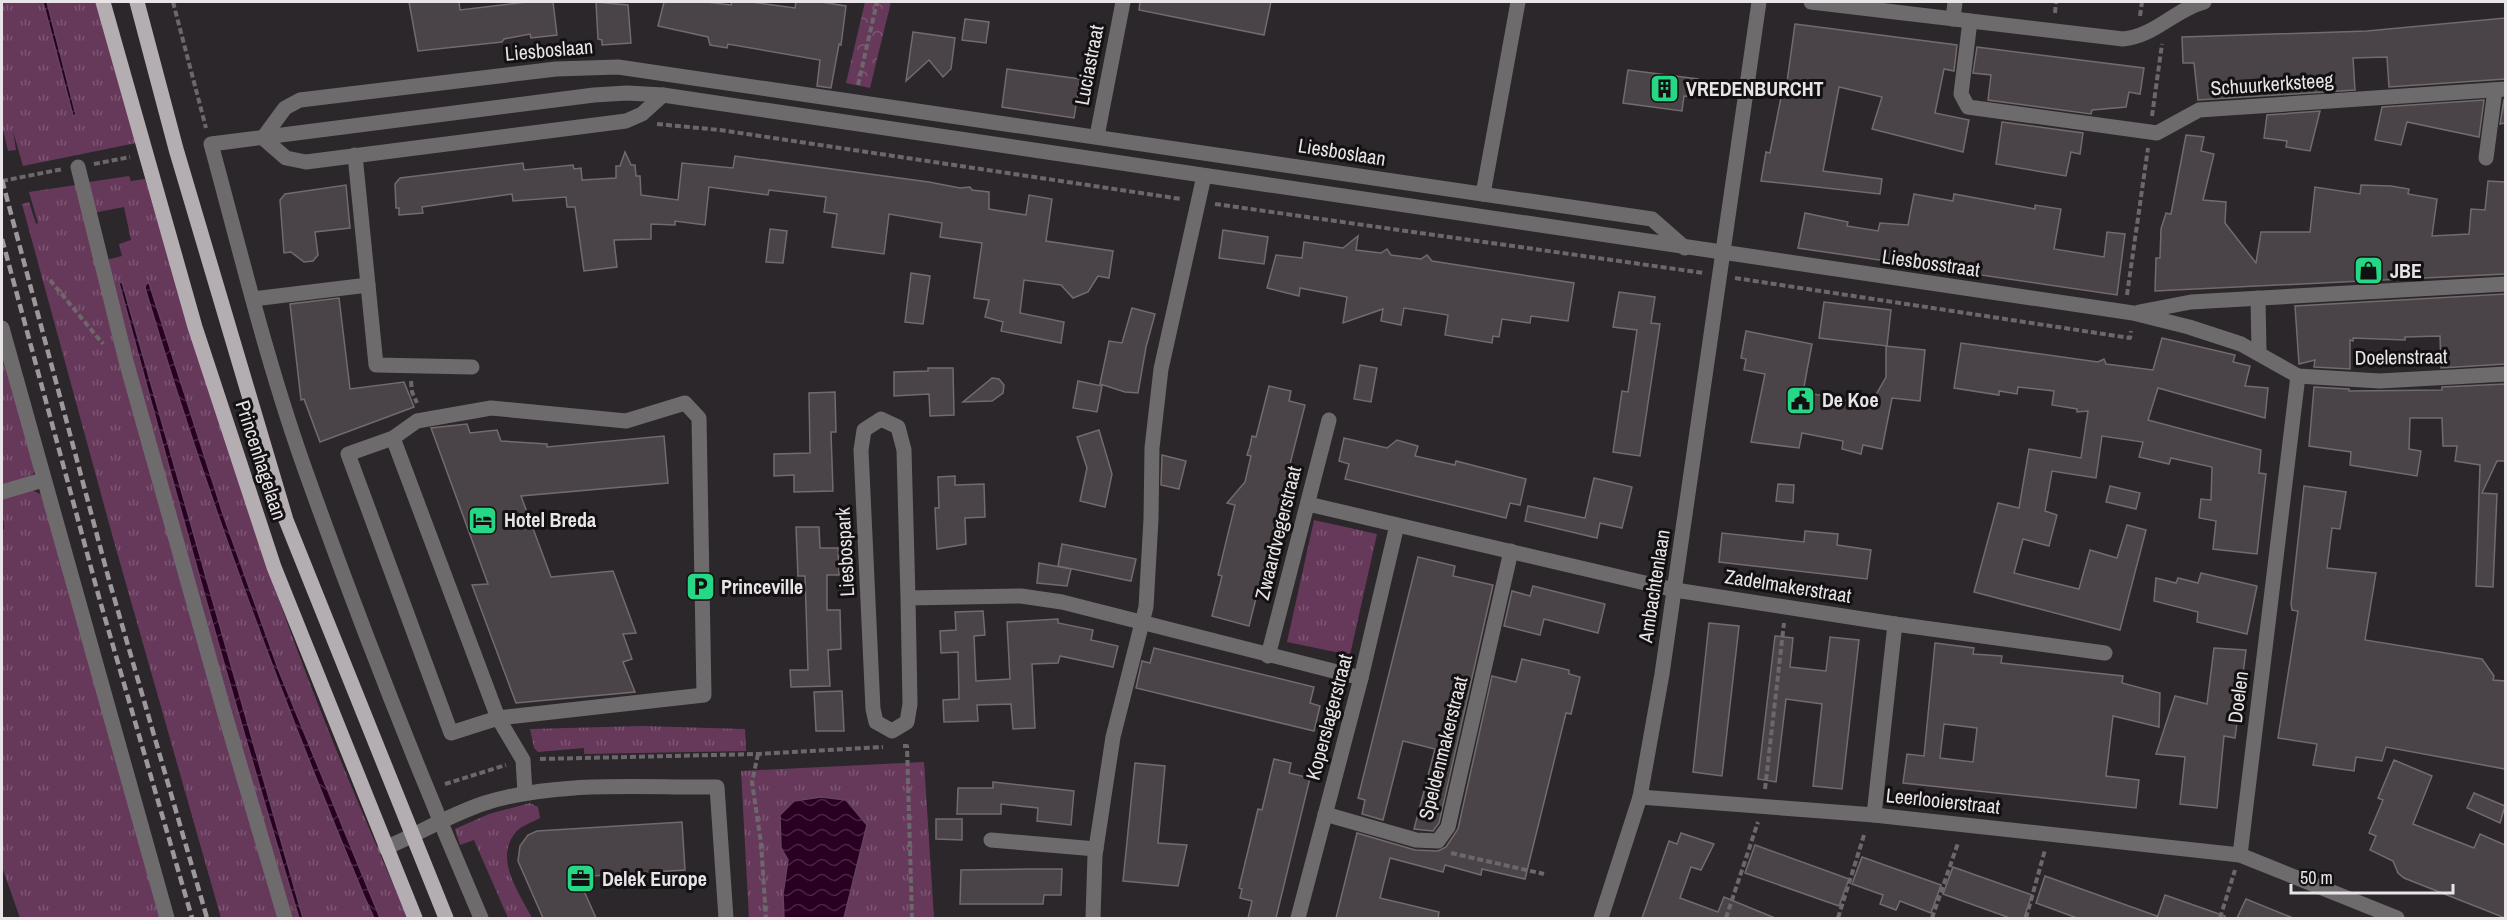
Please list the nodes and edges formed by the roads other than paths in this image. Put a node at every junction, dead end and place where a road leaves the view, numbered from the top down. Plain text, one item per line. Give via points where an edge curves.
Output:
1 (103, 2) edge
2 (137, 2) edge
3 (1518, 2) edge
4 (1759, 2) edge
5 (1811, 2) edge
6 (1955, 2) edge
7 (2204, 2) edge
8 (1117, 8) edge
9 (1953, 19) junction
10 (1970, 21) junction
11 (2500, 89) edge
12 (663, 95) junction
13 (855, 100) junction
14 (984, 119) junction
15 (851, 123) junction
16 (1097, 136) junction
17 (263, 138) junction
18 (980, 142) junction
19 (355, 155) junction
20 (2486, 158) dead end
21 (78, 167) dead end
22 (1204, 176) junction
23 (1483, 194) junction
24 (1685, 248) junction
25 (1723, 254) junction
26 (2505, 284) edge
27 (368, 285) junction
28 (2258, 298) junction
29 (253, 299) junction
30 (2129, 312) junction
31 (2, 328) edge
32 (2259, 352) junction
33 (471, 367) dead end
34 (2505, 374) edge
35 (2298, 376) junction
36 (1329, 420) dead end
37 (393, 438) junction
38 (43, 480) junction
39 (2, 492) edge
40 (1308, 504) junction
41 (1397, 525) junction
42 (1511, 551) junction
43 (1675, 590) junction
44 (908, 598) junction
45 (1141, 622) junction
46 (1895, 624) junction
47 (2105, 653) dead end
48 (1268, 656) junction
49 (1361, 678) junction
50 (498, 718) junction
51 (525, 793) junction
52 (1640, 796) junction
53 (1325, 814) junction
54 (1872, 815) junction
55 (440, 822) junction
56 (411, 837) junction
57 (991, 840) dead end
58 (385, 848) junction
59 (1096, 849) junction
60 (2240, 855) junction
61 (167, 918) edge
62 (285, 918) edge
63 (415, 918) edge
64 (446, 918) edge
65 (481, 918) edge
66 (726, 918) edge
67 (1093, 918) edge
68 (1298, 918) edge
69 (1601, 918) edge
70 (2397, 918) edge

1 - 58 main road, Princenhagelaan via 195,327 274,567
2 - 56 main road, Princenhagelaan via 176,149 286,520
3 - 23 street
4 - 25 street, Ambachtenlaan
5 - 9 street
6 - 9 street
7 - 10 street via 2138,38
8 - 16 street, Luciastraat
9 - 10 street
10 - 11 street, Schuurkerksteeg via 1961,94 1968,107 2157,133 2199,110
11 - 20 street, Schuurkerksteeg
12 - 15 street
12 - 17 street via 594,95
12 - 19 street via 642,114 626,121
13 - 14 street, Liesboslaan
13 - 15 street
13 - 17 street, Liesboslaan via 641,69 575,67 300,100 285,108
14 - 16 street, Liesboslaan
14 - 18 street
15 - 18 street
16 - 23 street, Liesboslaan
17 - 19 street via 277,152 297,162
17 - 29 street, Princenhagelaan via 211,144
18 - 22 street
19 - 27 street
21 - 62 street via 126,361
22 - 24 street
22 - 45 street via 1161,369 1152,448 1146,607
23 - 24 street, Liesboslaan via 1652,219
24 - 25 street
25 - 30 street, Liesbosstraat
25 - 43 street, Ambachtenlaan
26 - 28 street, Liesbosstraat
27 - 29 street
27 - 33 street via 376,365
28 - 30 street, Liesbosstraat via 2191,302
28 - 32 street
29 - 55 street, Princenhagelaan via 306,474
30 - 32 street, Liesbosstraat via 2222,337
31 - 38 street
32 - 35 street, Liesbosstraat
34 - 35 street, Doelenstraat via 2380,381
35 - 60 street, Doelen
36 - 40 street, Zwaardvegerstraat
37 - 50 street
37 - 50 street via 348,453 451,733
37 - 50 street via 417,421 498,407 626,421 685,403 699,418 704,695
38 - 39 street
38 - 61 street
40 - 41 street
40 - 48 street, Zwaardvegerstraat
41 - 42 street
41 - 49 street, Koperslagerstraat
42 - 43 street
42 - 53 street, Speldenmakerstraat via 1448,827 1438,841 1416,840
43 - 46 street, Zadelmakerstraat
43 - 52 street, Ambachtenlaan
44 - 44 street, Liesbospark via 904,450 898,427 881,419 864,430 861,450 873,709 876,722 892,731 907,722 910,704
44 - 45 street via 1022,596
45 - 48 street
45 - 59 street via 1113,737
46 - 47 street, Zadelmakerstraat
46 - 54 street
48 - 49 street
49 - 53 street, Koperslagerstraat
50 - 51 street via 523,760
51 - 55 street via 484,803
51 - 66 street via 558,788 717,787
52 - 54 street, Leerlooierstraat
52 - 69 street, Ambachtenlaan
53 - 68 street, Koperslagerstraat
54 - 60 street, Leerlooierstraat
55 - 56 street
55 - 65 street, Princenhagelaan
56 - 58 street
56 - 64 main road, Princenhagelaan
57 - 59 street
58 - 63 main road, Princenhagelaan
59 - 67 street
60 - 70 street

